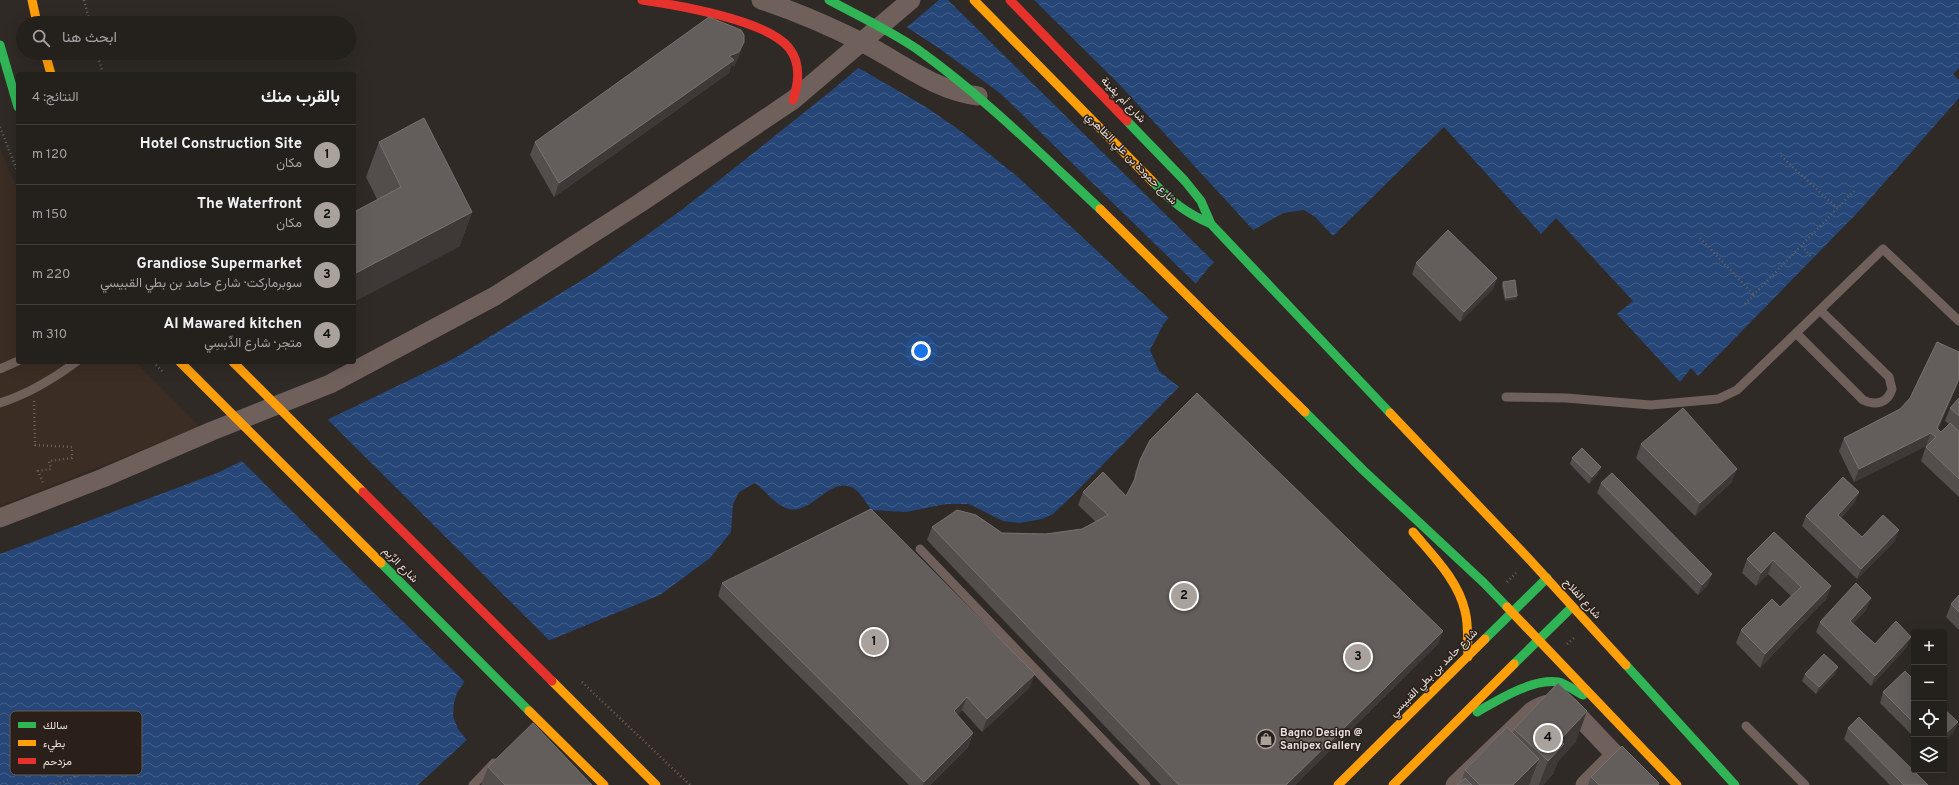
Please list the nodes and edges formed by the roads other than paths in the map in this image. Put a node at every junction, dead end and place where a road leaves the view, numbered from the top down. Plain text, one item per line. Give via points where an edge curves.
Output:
1 (32, 0) edge
2 (642, 0) edge
3 (761, 0) edge
4 (829, 0) edge
5 (911, 0) edge
6 (974, 0) edge
7 (1010, 0) edge
8 (35, 16) edge
9 (0, 45) edge
10 (47, 60) edge
11 (50, 72) edge
12 (978, 96) junction
13 (16, 100) edge
14 (792, 100) junction
15 (1210, 224) junction
16 (1821, 311) junction
17 (1959, 321) edge
18 (1797, 334) junction
19 (16, 362) edge
20 (73, 364) edge
21 (182, 364) edge
22 (235, 364) edge
23 (0, 369) edge
24 (1506, 397) dead end
25 (0, 403) edge
26 (1409, 431) joint
27 (1363, 470) junction
28 (0, 518) edge
29 (920, 549) dead end
30 (1546, 578) junction
31 (1572, 607) junction
32 (1512, 612) junction
33 (1538, 640) junction
34 (1468, 657) junction
35 (1596, 702) junction
36 (1458, 722) junction
37 (1746, 726) dead end
38 (1615, 755) junction
39 (500, 757) edge
40 (473, 785) edge
41 (604, 785) edge
42 (656, 785) edge
43 (1146, 785) edge
44 (1338, 785) edge
45 (1393, 785) edge
46 (1455, 785) edge
47 (1585, 785) edge
48 (1644, 785) edge
49 (1677, 785) edge
50 (1735, 785) edge
51 (1805, 785) edge

1 - 8 main road
2 - 14 main road via 726,17 782,41 789,48 797,64 798,82
3 - 12 street via 832,28 952,91
4 - 12 main road via 916,49
5 - 14 street
6 - 15 main road, شارع حمودة بن علي الظاهري via 1170,200 1189,214
7 - 15 main road, شارع أم يِفينة via 1185,181 1201,201
9 - 13 main road
10 - 11 main road
12 - 27 main road via 1125,232
14 - 28 street via 640,203 495,296 330,384
15 - 26 main road, شارع حمودة بن علي الظاهري
16 - 17 lane via 1883,249
16 - 18 lane
16 - 18 lane via 1889,377 1892,389 1885,401 1876,404 1863,400
18 - 24 lane via 1737,390 1718,400 1651,405 1566,398
19 - 23 lane
20 - 25 lane via 33,389
21 - 41 main road, شارع الرِّيم
22 - 42 main road
26 - 30 main road, شارع الفلاح
27 - 32 main road
27 - 34 main road via 1452,581 1465,610
29 - 43 lane
30 - 31 main road, شارع الفلاح
30 - 32 main road, شارع حامد بن بطي القبيسي
31 - 33 main road
31 - 50 main road, شارع الفلاح
32 - 33 main road
32 - 34 main road, شارع حامد بن بطي القبيسي
33 - 35 main road
33 - 36 main road
34 - 44 main road, شارع حامد بن بطي القبيسي
35 - 36 main road via 1558,682 1548,683 1516,691
35 - 49 main road
36 - 45 main road
37 - 51 lane
38 - 46 street via 1570,707 1550,703 1540,705 1532,711
38 - 47 street
38 - 48 street
39 - 40 lane

